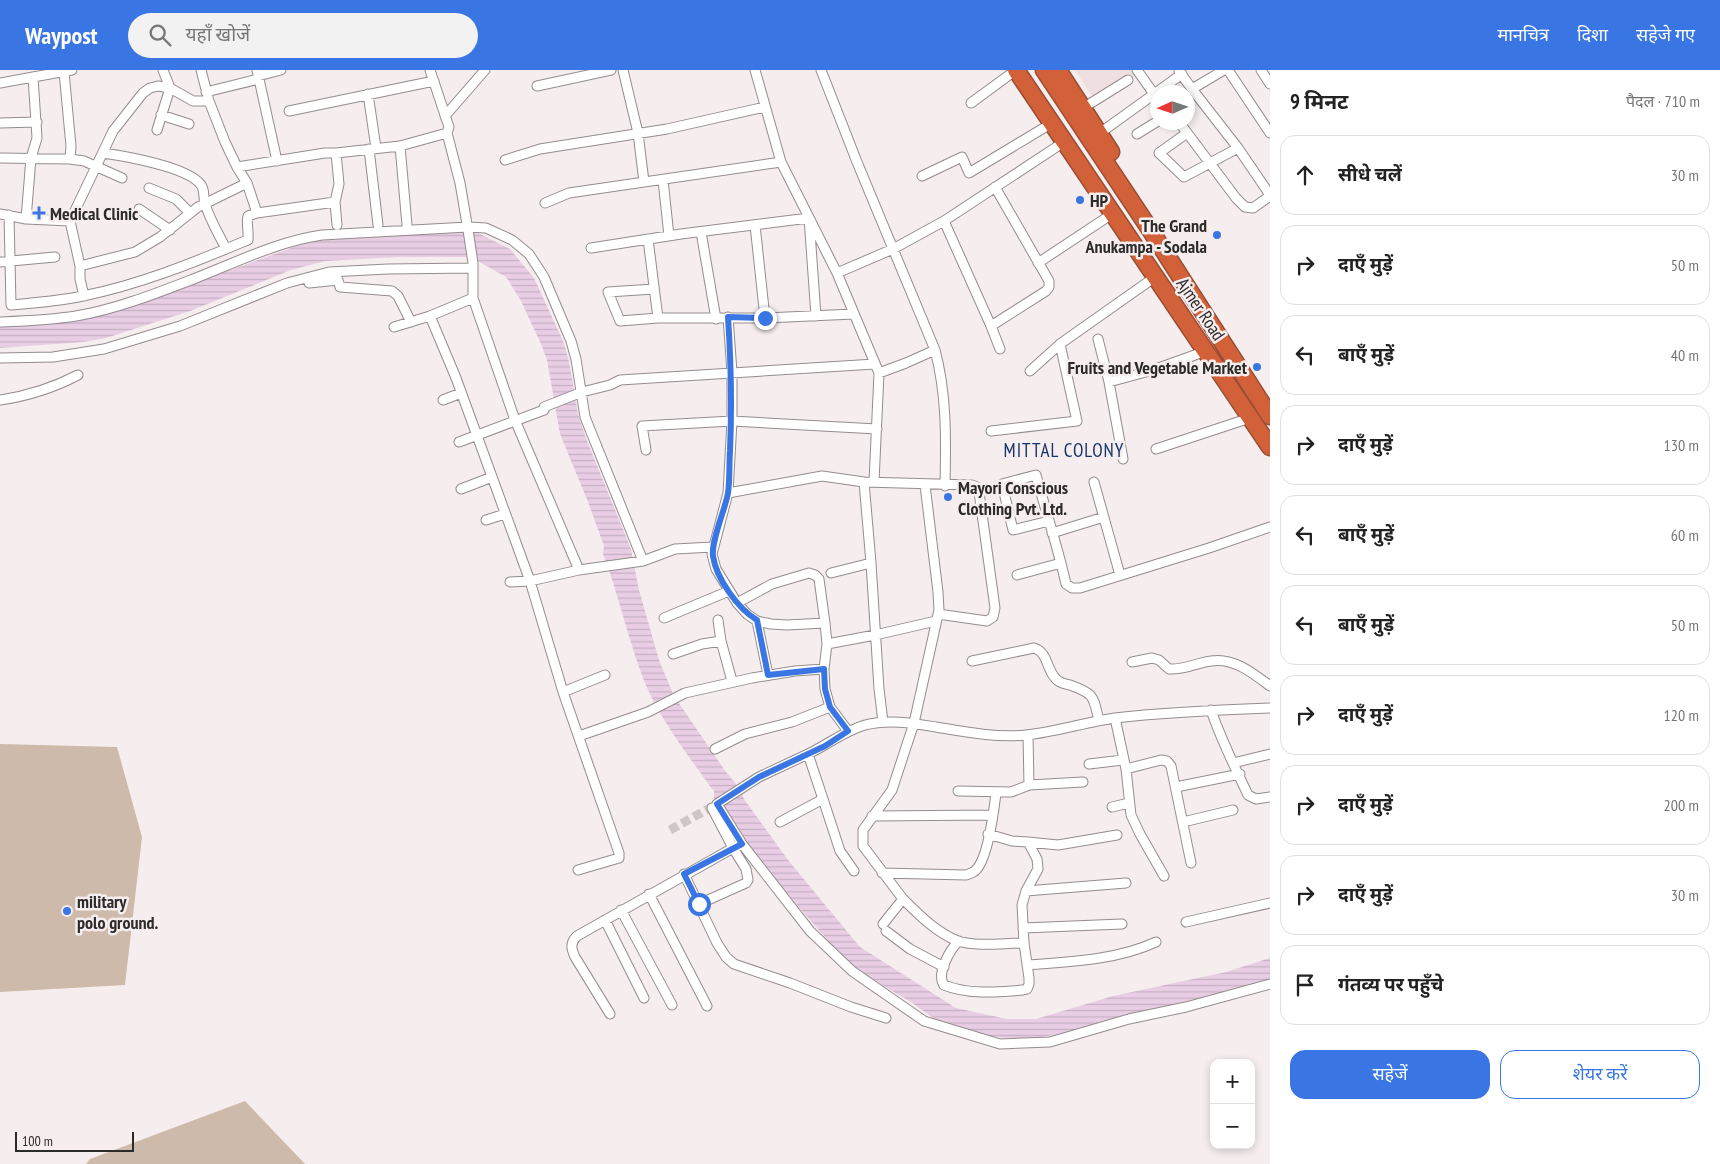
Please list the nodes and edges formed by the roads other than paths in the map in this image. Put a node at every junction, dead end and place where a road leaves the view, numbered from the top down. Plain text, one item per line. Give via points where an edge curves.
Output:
1 (163, 70) edge
2 (201, 70) edge
3 (281, 70) edge
4 (430, 70) edge
5 (485, 70) edge
6 (611, 70) edge
7 (623, 70) edge
8 (755, 70) edge
9 (821, 70) edge
10 (1016, 70) edge
11 (1028, 70) edge
12 (1044, 70) edge
13 (1058, 70) edge
14 (1137, 70) edge
15 (1224, 70) edge
16 (1228, 70) edge
17 (1261, 70) edge
18 (68, 71) edge
19 (1180, 72) edge
20 (35, 75) edge
21 (258, 75) edge
22 (1128, 80) dead end
23 (434, 81) junction
24 (0, 83) edge
25 (1270, 84) edge
26 (1165, 85) edge
27 (1189, 85) edge
28 (537, 86) dead end
29 (1150, 86) edge
30 (170, 88) junction
31 (1195, 88) edge
32 (206, 92) junction
33 (368, 94) junction
34 (1195, 94) edge
35 (1150, 97) edge
36 (209, 101) junction
37 (972, 103) dead end
38 (765, 108) junction
39 (1084, 108) junction
40 (289, 111) dead end
41 (161, 115) junction
42 (445, 116) junction
43 (36, 122) junction
44 (0, 123) edge
45 (1052, 123) junction
46 (189, 124) dead end
47 (1150, 125) edge
48 (157, 130) dead end
49 (1185, 130) edge
50 (638, 132) junction
51 (446, 133) junction
52 (1100, 133) junction
53 (1187, 133) junction
54 (1270, 133) edge
55 (1137, 134) dead end
56 (1064, 142) junction
57 (400, 146) junction
58 (1238, 148) junction
59 (373, 149) junction
60 (103, 153) junction
61 (336, 153) junction
62 (0, 158) edge
63 (31, 158) junction
64 (70, 159) junction
65 (505, 160) dead end
66 (277, 161) junction
67 (781, 162) junction
68 (1211, 163) junction
69 (237, 166) junction
70 (96, 167) junction
71 (922, 176) dead end
72 (122, 178) dead end
73 (663, 180) junction
74 (644, 182) junction
75 (246, 183) junction
76 (995, 187) junction
77 (149, 188) dead end
78 (1270, 196) edge
79 (335, 202) junction
80 (205, 203) junction
81 (545, 203) dead end
82 (139, 210) dead end
83 (190, 213) junction
84 (258, 213) junction
85 (1112, 214) junction
86 (5, 215) edge
87 (809, 218) junction
88 (26, 219) junction
89 (944, 220) junction
90 (70, 221) junction
91 (407, 224) dead end
92 (337, 225) dead end
93 (378, 225) dead end
94 (754, 225) junction
95 (1148, 227) junction
96 (468, 229) junction
97 (170, 230) junction
98 (701, 232) junction
99 (669, 236) junction
100 (648, 239) junction
101 (591, 248) dead end
102 (226, 249) junction
103 (893, 250) junction
104 (54, 257) dead end
105 (10, 261) junction
106 (0, 262) edge
107 (1038, 263) junction
108 (80, 266) junction
109 (473, 266) junction
110 (837, 273) junction
111 (1155, 277) junction
112 (309, 283) dead end
113 (654, 289) junction
114 (84, 296) junction
115 (473, 298) junction
116 (854, 314) junction
117 (430, 316) junction
118 (816, 316) junction
119 (728, 317) junction
120 (658, 318) junction
121 (765, 318) junction
122 (716, 319) junction
123 (0, 322) edge
124 (411, 322) junction
125 (991, 326) junction
126 (394, 327) dead end
127 (1098, 339) dead end
128 (1060, 344) junction
129 (1000, 349) dead end
130 (935, 350) junction
131 (1206, 352) junction
132 (0, 358) edge
133 (877, 368) junction
134 (1030, 371) dead end
135 (732, 372) junction
136 (78, 375) dead end
137 (1109, 382) junction
138 (582, 392) junction
139 (461, 393) junction
140 (0, 400) edge
141 (443, 400) dead end
142 (1270, 416) edge
143 (1250, 418) junction
144 (516, 420) junction
145 (732, 421) junction
146 (876, 429) junction
147 (991, 431) dead end
148 (1270, 433) edge
149 (477, 435) junction
150 (459, 442) dead end
151 (1270, 446) edge
152 (1156, 448) dead end
153 (646, 450) dead end
154 (1123, 458) dead end
155 (492, 477) junction
156 (864, 482) junction
157 (874, 482) junction
158 (1094, 482) dead end
159 (925, 485) junction
160 (945, 486) junction
161 (461, 489) dead end
162 (728, 493) junction
163 (505, 514) junction
164 (1104, 516) junction
165 (486, 520) dead end
166 (1049, 521) junction
167 (1270, 528) edge
168 (1052, 533) junction
169 (713, 547) junction
170 (643, 561) junction
171 (871, 563) junction
172 (1061, 563) junction
173 (578, 570) junction
174 (831, 574) dead end
175 (1017, 575) dead end
176 (1120, 575) junction
177 (530, 581) junction
178 (510, 582) dead end
179 (729, 591) junction
180 (737, 603) junction
181 (937, 617) junction
182 (664, 618) dead end
183 (718, 620) dead end
184 (757, 620) junction
185 (825, 623) junction
186 (875, 636) junction
187 (722, 641) junction
188 (827, 644) junction
189 (672, 654) dead end
190 (972, 661) dead end
191 (1132, 662) dead end
192 (824, 669) junction
193 (768, 675) junction
194 (604, 676) dead end
195 (732, 681) junction
196 (1270, 686) edge
197 (563, 692) junction
198 (830, 707) junction
199 (1270, 708) edge
200 (1211, 710) junction
201 (1115, 718) junction
202 (1099, 721) junction
203 (883, 722) junction
204 (914, 722) junction
205 (848, 731) junction
206 (1028, 735) junction
207 (579, 736) junction
208 (715, 749) dead end
209 (808, 754) junction
210 (1270, 754) edge
211 (1232, 763) junction
212 (1088, 764) dead end
213 (1125, 764) junction
214 (1240, 774) junction
215 (1083, 782) dead end
216 (1029, 785) junction
217 (1176, 787) junction
218 (958, 791) dead end
219 (996, 793) junction
220 (1270, 797) edge
221 (823, 799) junction
222 (1129, 803) junction
223 (1112, 807) dead end
224 (1233, 810) dead end
225 (993, 815) junction
226 (872, 816) junction
227 (780, 822) dead end
228 (1183, 822) junction
229 (988, 834) junction
230 (1117, 836) dead end
231 (1028, 842) junction
232 (737, 846) junction
233 (1191, 863) dead end
234 (578, 870) dead end
235 (854, 870) dead end
236 (882, 873) junction
237 (684, 874) junction
238 (1164, 876) dead end
239 (1126, 882) dead end
240 (1026, 891) junction
241 (649, 894) junction
242 (903, 899) junction
243 (1270, 903) edge
244 (699, 904) junction
245 (621, 910) junction
246 (605, 920) junction
247 (1186, 922) dead end
248 (1122, 924) dead end
249 (1023, 928) junction
250 (959, 941) junction
251 (1156, 942) dead end
252 (1024, 943) junction
253 (1027, 965) junction
254 (944, 967) junction
255 (1270, 984) edge
256 (644, 998) dead end
257 (672, 1005) dead end
258 (707, 1006) dead end
259 (610, 1014) dead end
260 (886, 1018) dead end

1 - 30 street
2 - 32 street
3 - 21 street
4 - 23 street
5 - 42 street
6 - 28 street
7 - 50 street
8 - 38 street
9 - 103 street
10 - 37 street
10 - 45 highway, Ajmer Road
11 - 148 highway
12 - 95 highway
13 - 39 highway, Ajmer Road
14 - 29 street
15 - 31 street
16 - 54 street
17 - 25 street
18 - 20 street
18 - 64 street
19 - 26 street
19 - 27 street
20 - 24 street
20 - 43 street
21 - 32 street
21 - 66 street
22 - 39 street
23 - 33 street
23 - 42 street
30 - 36 street via 193,101
30 - 41 street
30 - 60 street via 158,86 142,92 113,131
32 - 36 street
33 - 40 street
33 - 59 street
34 - 58 street
35 - 52 street
36 - 69 street
38 - 50 street
38 - 67 street
39 - 52 highway, Ajmer Road
41 - 46 street
41 - 48 street
42 - 51 street via 449,126
43 - 44 street
43 - 63 street via 37,138
45 - 56 highway, Ajmer Road
45 - 71 street via 969,173 962,157
47 - 55 street
49 - 53 street
50 - 65 street via 540,149
50 - 74 street
51 - 57 street
51 - 96 street
52 - 95 highway, Ajmer Road via 1152,219
53 - 68 street
53 - 68 street via 1159,154 1185,177
56 - 76 street
56 - 85 highway, Ajmer Road
57 - 59 street
57 - 91 street
58 - 68 street
58 - 78 street
59 - 61 street
59 - 93 street
60 - 70 street
60 - 80 street via 147,161 197,180 203,186
61 - 66 street
61 - 79 street via 339,184
62 - 63 street
63 - 64 street
63 - 88 street
64 - 70 street
66 - 69 street
67 - 73 street
67 - 87 street
68 - 78 street via 1245,207 1253,208
69 - 75 street
70 - 72 street
70 - 90 street
73 - 74 street
73 - 99 street
74 - 81 street via 569,193
75 - 80 street
75 - 84 street
76 - 89 street
76 - 107 street
77 - 83 street via 176,199
79 - 84 street
79 - 92 street
80 - 83 street
80 - 102 street
82 - 97 street
83 - 97 street
84 - 102 street via 247,218 248,240
85 - 107 street
85 - 111 highway, Ajmer Road
86 - 88 street
86 - 105 street
87 - 94 street
87 - 110 street
87 - 118 street
88 - 90 street
89 - 103 street
89 - 125 street
90 - 108 street
94 - 98 street
94 - 121 street
95 - 142 highway, Ajmer Road
96 - 109 street
96 - 123 street via 322,234 268,250 111,308 66,318
96 - 138 street via 486,228 499,233 519,244 533,259 572,341
97 - 108 street via 135,252
98 - 99 street
98 - 122 street
99 - 100 street
100 - 101 street
100 - 113 street
102 - 114 street
103 - 110 street
103 - 130 street
104 - 105 street
105 - 106 street
105 - 114 street via 10,305
107 - 125 street via 1049,287
108 - 114 street
109 - 115 street
109 - 132 street via 329,272 287,284 180,326 104,349 53,357
110 - 116 street
111 - 128 street
111 - 131 highway, Ajmer Road
112 - 124 street via 338,280 340,287 392,291 398,296
113 - 120 street
113 - 120 street via 608,292 620,321
115 - 117 street
115 - 144 street
116 - 118 street
116 - 133 street
117 - 124 street
117 - 139 street
118 - 121 street
119 - 121 street
119 - 122 street
119 - 135 street
120 - 122 street
124 - 126 street
125 - 129 street
127 - 137 street
128 - 134 street
128 - 147 street via 1077,421
130 - 133 street via 906,363
130 - 160 street via 945,403
131 - 137 street
131 - 143 highway, Ajmer Road
133 - 135 street
133 - 146 street
135 - 138 street via 620,380
135 - 145 street
136 - 140 street via 59,385
137 - 154 street
138 - 144 street
138 - 170 street via 585,417
139 - 141 street
139 - 149 street
143 - 151 highway, Ajmer Road
143 - 152 street
144 - 149 street
144 - 173 street
145 - 146 street
145 - 153 street via 642,426
145 - 162 street
146 - 157 street
149 - 150 street
149 - 155 street
155 - 161 street
155 - 163 street
156 - 157 street
156 - 162 street via 822,476
156 - 171 street
157 - 159 street
158 - 164 street
159 - 160 street
159 - 181 street via 938,592
160 - 181 street via 977,487 995,608 993,617 987,621
162 - 169 street
163 - 165 street
163 - 177 street
164 - 168 street
164 - 176 street
166 - 166 street via 1036,475 1002,484 1012,530
166 - 168 street
167 - 176 street
168 - 172 street
169 - 170 street via 675,549
169 - 179 street via 716,569
170 - 173 street
171 - 174 street
171 - 186 street
172 - 175 street
172 - 176 street via 1066,584 1072,588
173 - 177 street
177 - 178 street
177 - 197 street
179 - 180 street
179 - 182 street
180 - 184 street
180 - 185 street via 772,584 809,573 818,579
181 - 186 street
181 - 204 street
183 - 187 street
184 - 185 street via 787,625
184 - 193 street
185 - 188 street
186 - 188 street
186 - 203 street
187 - 189 street
187 - 195 street
188 - 192 street
190 - 202 street via 1034,648 1040,650 1059,682 1091,695
191 - 196 street via 1152,658 1169,669 1179,670 1224,660 1240,666
192 - 193 street
192 - 198 street
193 - 195 street
194 - 197 street
195 - 207 street via 685,693 648,712
197 - 207 street
198 - 205 street
198 - 208 street via 792,722 745,734
199 - 200 street
200 - 201 street
200 - 211 street
201 - 202 street
201 - 213 street
202 - 206 street
203 - 204 street
203 - 205 street
204 - 206 street via 983,734
204 - 226 street via 892,790
205 - 209 street
206 - 216 street
207 - 234 street via 619,858
209 - 221 street
209 - 232 street via 743,786 714,806
210 - 211 street
211 - 214 street
212 - 213 street
213 - 217 street via 1167,762
213 - 222 street
214 - 217 street
214 - 220 street via 1248,795
215 - 216 street
216 - 219 street via 1011,792
217 - 228 street
218 - 219 street
219 - 225 street
221 - 227 street
221 - 235 street via 840,851
222 - 223 street
222 - 238 street via 1140,834
224 - 228 street
225 - 226 street
225 - 229 street
226 - 236 street via 862,830 863,846
228 - 233 street
229 - 231 street
229 - 236 street via 982,860 975,871 966,875
230 - 231 street via 1058,845
231 - 240 street via 1037,859 1038,869
232 - 237 street
232 - 244 street via 748,880
232 - 255 street via 810,931 852,971 924,1021 1000,1044 1050,1042
236 - 242 street
237 - 241 street
237 - 244 street
239 - 240 street
240 - 249 street via 1022,905
241 - 245 street
241 - 258 street
242 - 250 street via 923,918
242 - 254 street via 885,928 910,949
243 - 247 street
244 - 260 street via 717,943 734,964
245 - 246 street
245 - 257 street
246 - 256 street
246 - 259 street via 577,936 571,947
248 - 249 street
249 - 252 street
250 - 252 street via 974,944
250 - 254 street via 952,948
251 - 253 street via 1145,948 1092,959
252 - 253 street
253 - 254 street via 1027,989 989,992 944,985 941,977

